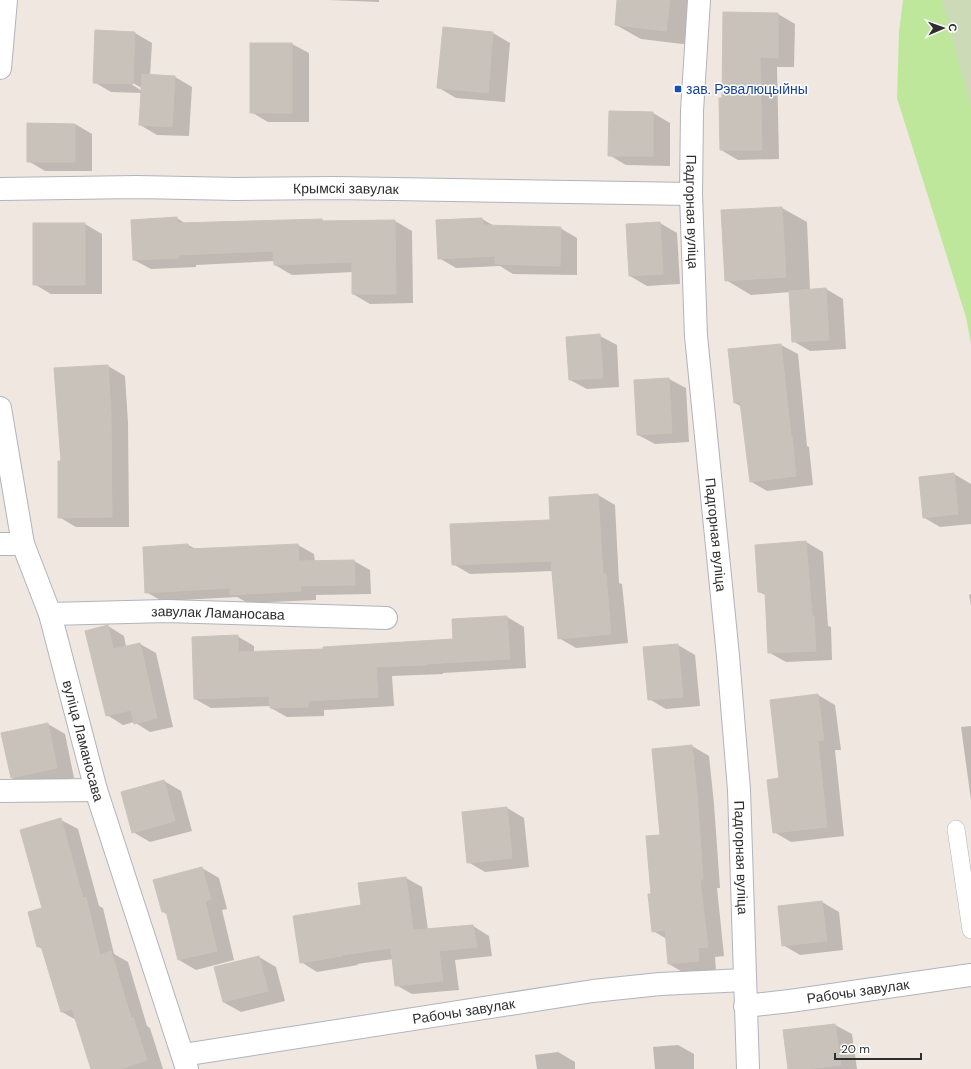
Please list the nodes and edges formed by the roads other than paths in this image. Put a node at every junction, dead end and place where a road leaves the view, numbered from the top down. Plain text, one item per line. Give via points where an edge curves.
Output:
1 (6, 0) edge
2 (699, 0) edge
3 (0, 68) edge
4 (0, 189) edge
5 (691, 194) junction
6 (0, 408) edge
7 (0, 544) edge
8 (23, 544) junction
9 (50, 614) junction
10 (386, 618) dead end
11 (96, 790) junction
12 (0, 791) edge
13 (956, 829) dead end
14 (971, 930) edge
15 (971, 975) edge
16 (745, 980) junction
17 (745, 1006) junction
18 (185, 1062) edge
19 (748, 1069) edge

1 - 3 street
2 - 5 street, Падгорная вуліца via 692,111
4 - 5 street, Крымскі завулак via 336,188
5 - 16 street, Падгорная вуліца via 696,336 739,790
6 - 8 street, вуліца Ламаносава
7 - 8 street
8 - 9 street, вуліца Ламаносава
9 - 10 street, завулак Ламаносава via 166,610
9 - 11 street, вуліца Ламаносава
11 - 12 street
11 - 18 street, вуліца Ламаносава
13 - 14 lane
15 - 17 street, Рабочы завулак
16 - 17 street, Падгорная вуліца
16 - 18 street, Рабочы завулак via 660,984 593,991
17 - 19 street, Падгорная вуліца

